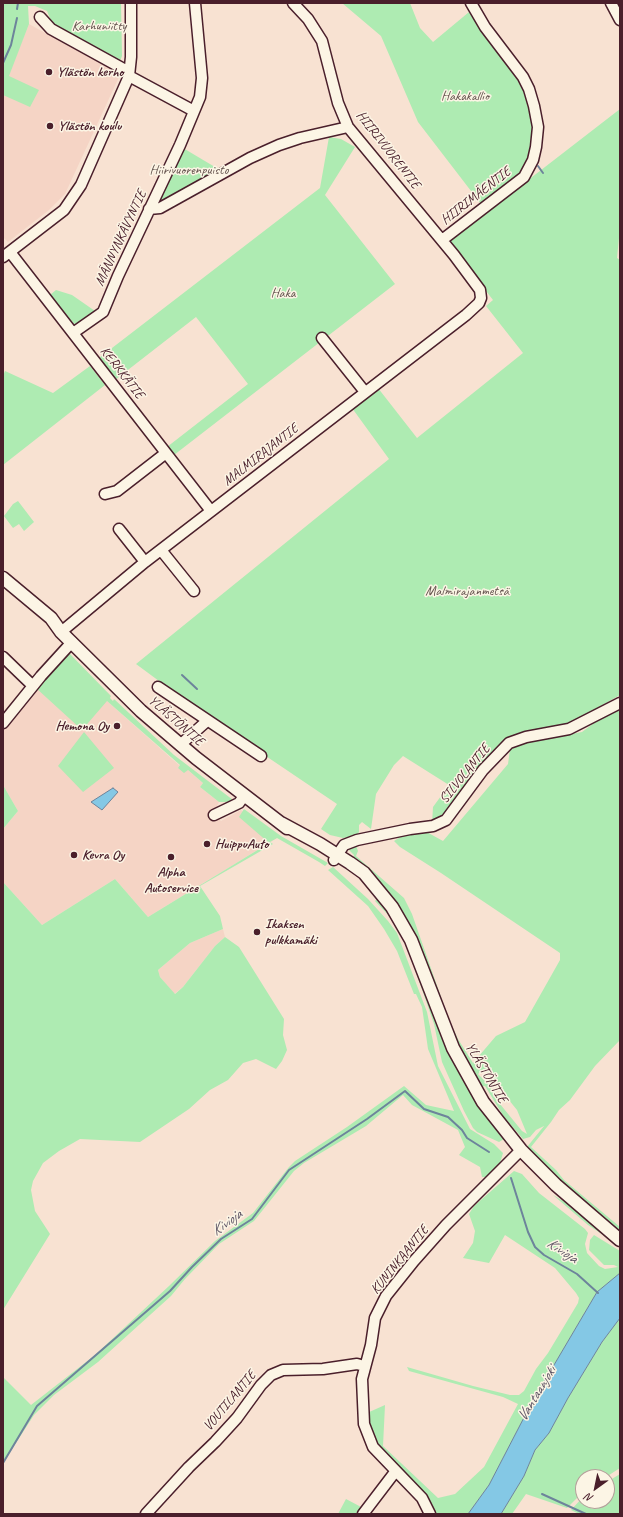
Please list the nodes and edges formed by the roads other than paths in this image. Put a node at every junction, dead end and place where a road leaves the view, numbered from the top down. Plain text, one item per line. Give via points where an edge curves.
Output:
1 (131, 3) edge
2 (195, 3) edge
3 (293, 3) edge
4 (471, 3) edge
5 (611, 3) edge
6 (40, 17) dead end
7 (620, 20) edge
8 (129, 74) junction
9 (194, 111) junction
10 (348, 127) junction
11 (149, 209) junction
12 (442, 240) junction
13 (7, 254) edge
14 (479, 302) joint
15 (73, 333) junction
16 (322, 338) dead end
17 (365, 392) junction
18 (166, 453) junction
19 (105, 494) dead end
20 (211, 511) junction
21 (120, 529) dead end
22 (161, 550) junction
23 (145, 562) junction
24 (3, 578) edge
25 (194, 591) dead end
26 (61, 632) junction
27 (72, 642) junction
28 (3, 657) edge
29 (33, 686) junction
30 (158, 688) dead end
31 (620, 703) edge
32 (206, 721) junction
33 (3, 723) edge
34 (180, 745) junction
35 (261, 756) dead end
36 (244, 796) junction
37 (214, 815) dead end
38 (336, 857) junction
39 (521, 1150) junction
40 (620, 1240) edge
41 (364, 1366) junction
42 (396, 1472) junction
43 (146, 1514) edge
44 (363, 1514) edge
45 (430, 1514) edge

1 - 8 street
2 - 9 street, MÄNNYNKÄVYNTIE via 202,78 200,97
3 - 10 street, HIIRIVUORENTIE via 308,19 322,41 338,103
4 - 12 street, HIIRIMÄENTIE via 529,89 538,127 536,147 533,160 524,177
5 - 7 street
6 - 8 street via 51,29
8 - 9 street
8 - 13 street via 73,198 54,218
9 - 11 street, MÄNNYNKÄVYNTIE
10 - 11 street via 280,145 250,158 160,208
10 - 12 street, HIIRIVUORENTIE
11 - 15 street, MÄNNYNKÄVYNTIE via 103,312
12 - 14 street, HIIRIVUORENTIE via 480,290
13 - 15 street, KERKKÄTIE
14 - 17 street, MALMIRAJANTIE via 466,315
15 - 18 street, KERKKÄTIE
16 - 17 street
17 - 20 street, MALMIRAJANTIE
18 - 19 street via 117,491
18 - 20 street, KERKKÄTIE
20 - 22 street, MALMIRAJANTIE
21 - 23 street
22 - 23 street, MALMIRAJANTIE
22 - 25 street
23 - 26 street, MALMIRAJANTIE
24 - 26 main road, YLÄSTÖNTIE via 35,612
26 - 27 main road, YLÄSTÖNTIE
27 - 29 street
27 - 34 main road, YLÄSTÖNTIE
28 - 29 street
29 - 33 street
30 - 32 street
31 - 38 street, SILVOLANTIE via 569,729 509,743 483,770 446,820 433,826 356,840 344,845
32 - 34 street
32 - 35 street
34 - 36 main road, YLÄSTÖNTIE
36 - 37 street via 239,803
36 - 38 main road, YLÄSTÖNTIE via 300,839
38 - 39 main road, YLÄSTÖNTIE via 376,887 392,907 412,940 445,1030 463,1068 484,1102
39 - 40 main road, YLÄSTÖNTIE via 556,1185
39 - 41 street, KUNINKAANTIE via 446,1225 386,1296 375,1318 371,1345
41 - 42 street, KUNINKAANTIE via 364,1424 373,1447
41 - 43 street, VOUTILANTIE via 357,1364 324,1369 283,1370 268,1377 237,1418
42 - 44 street
42 - 45 street, KUNINKAANTIE via 422,1498

